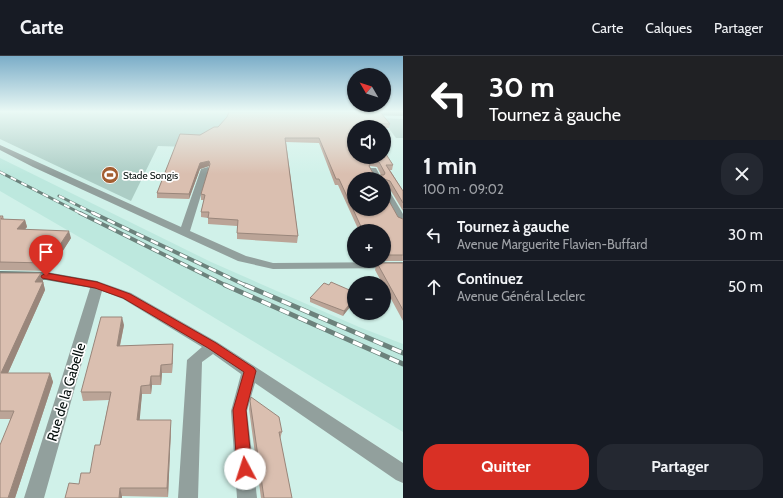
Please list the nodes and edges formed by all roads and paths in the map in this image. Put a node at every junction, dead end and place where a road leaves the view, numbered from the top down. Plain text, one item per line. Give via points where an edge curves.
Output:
1 (0, 147) edge
2 (205, 169) edge
3 (391, 201) edge
4 (403, 222) edge
5 (184, 234) junction
6 (403, 265) edge
7 (0, 275) edge
8 (97, 285) junction
9 (212, 346) junction
10 (250, 371) junction
11 (403, 474) edge
12 (34, 498) edge
13 (188, 498) edge
14 (247, 498) edge

1 - 5 street
2 - 5 street
3 - 4 street
5 - 6 street via 242,260 273,266
7 - 8 main road via 46,276
8 - 9 street via 127,296
8 - 12 street, Rue de la Gabelle
9 - 10 street
9 - 13 street via 195,360
10 - 11 street
10 - 14 street via 240,410

